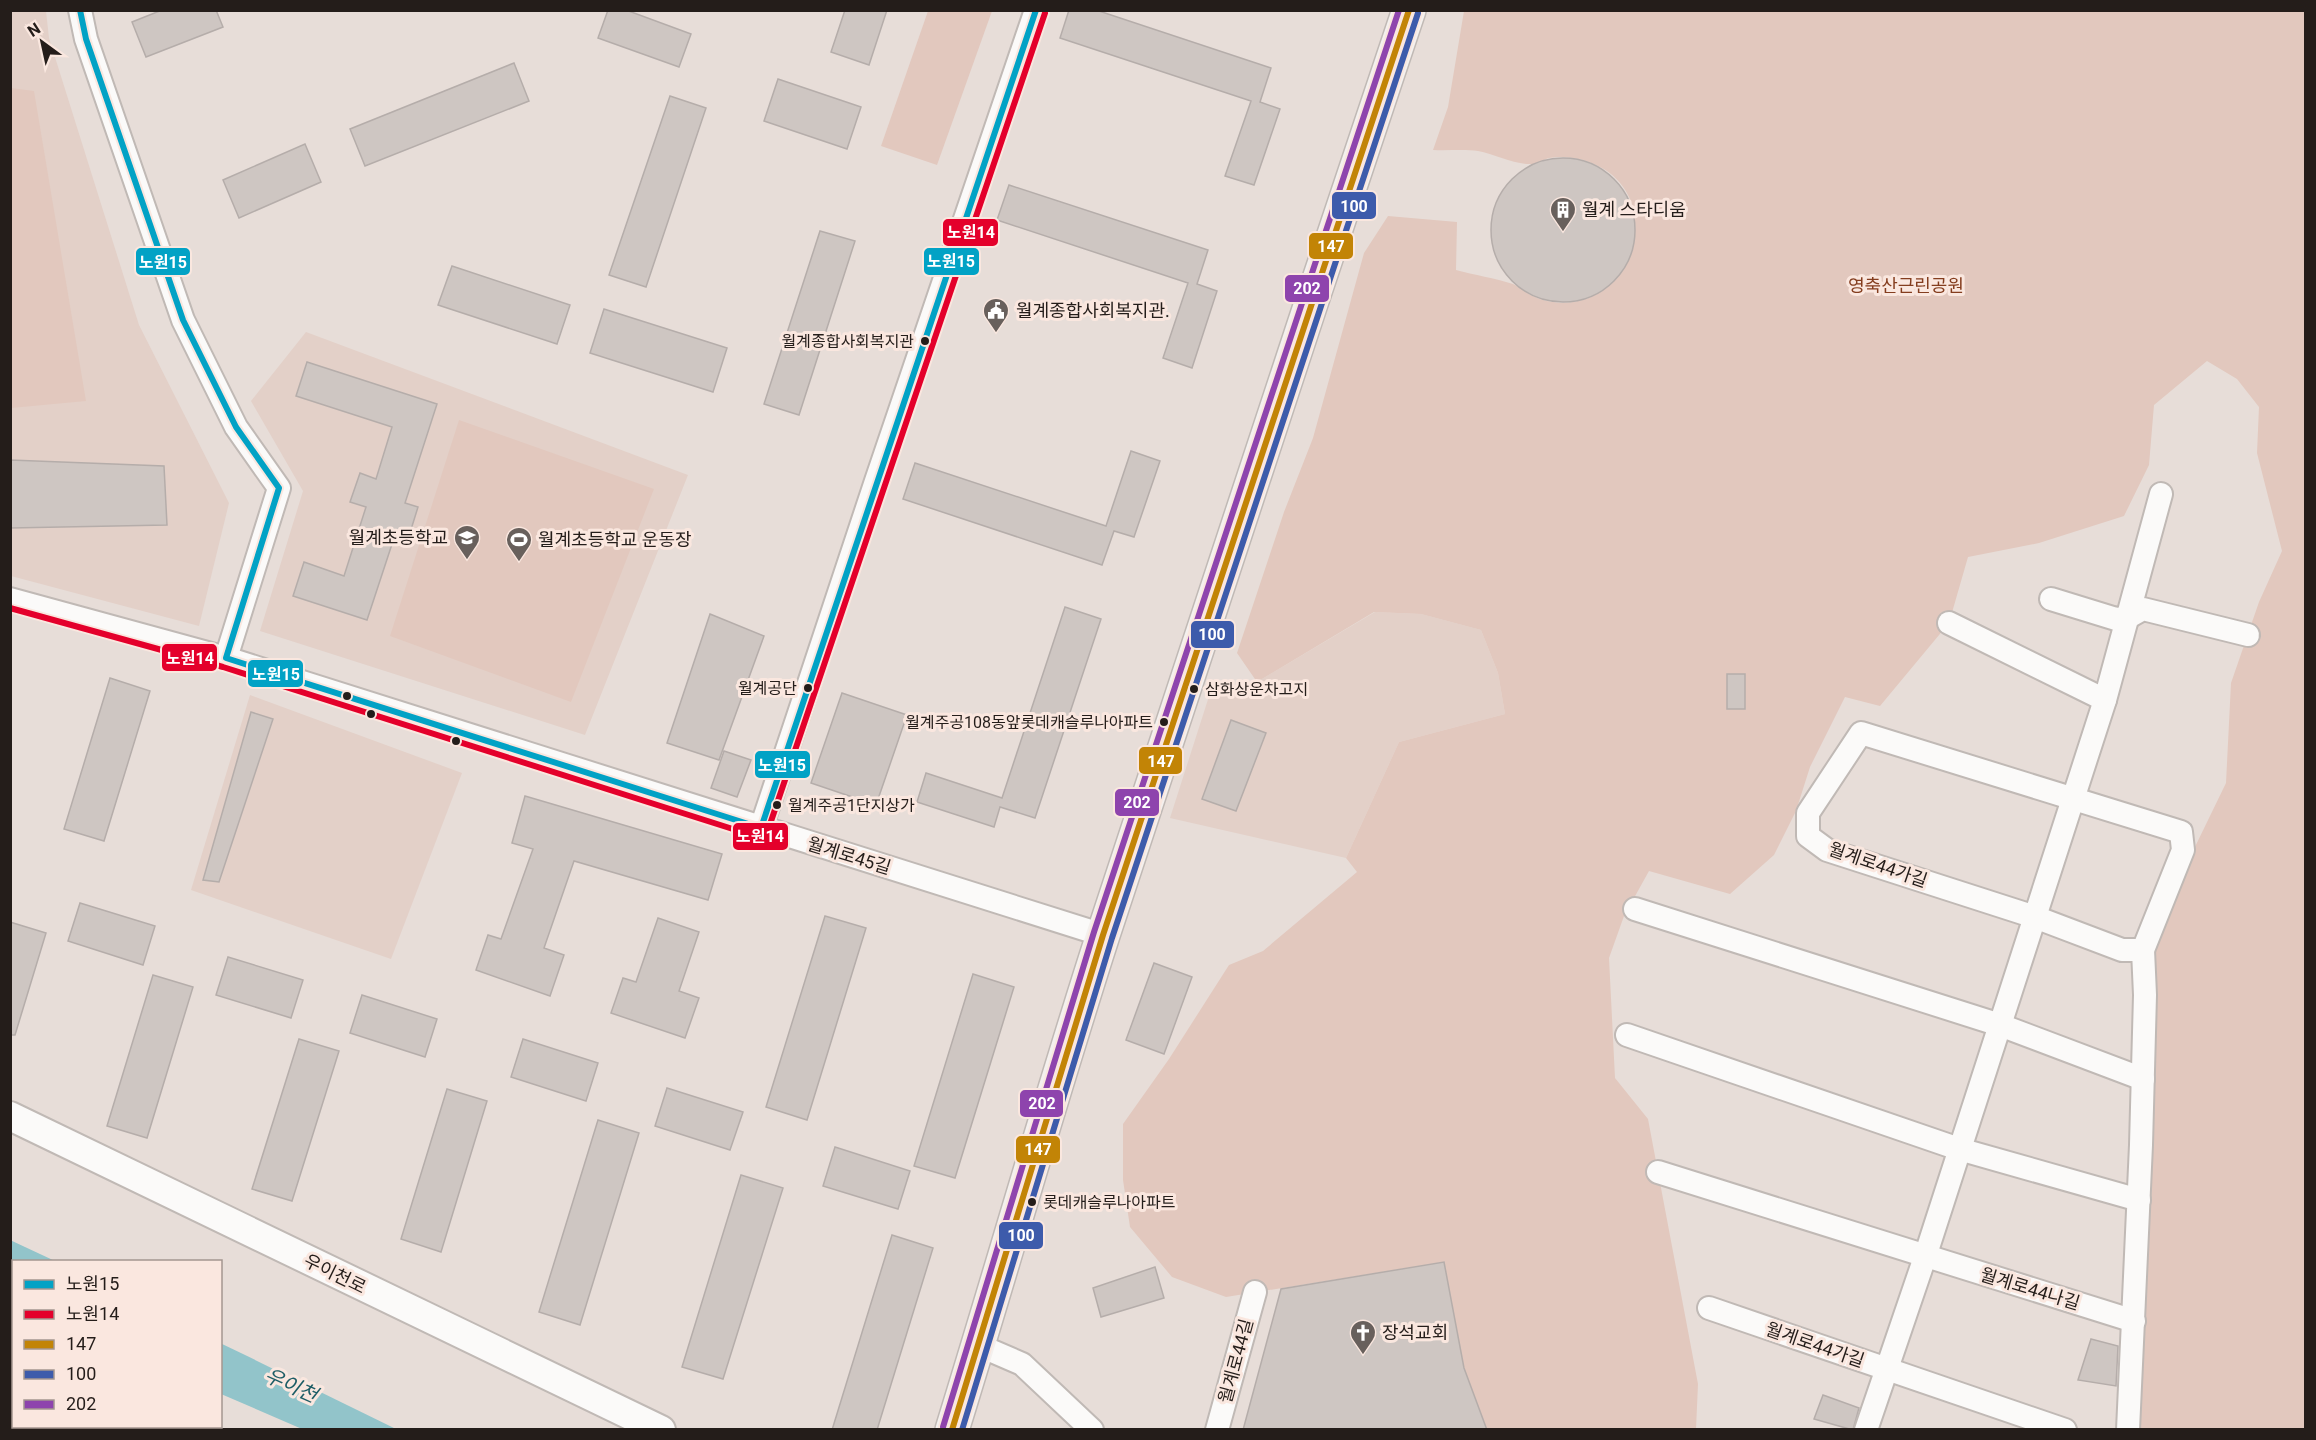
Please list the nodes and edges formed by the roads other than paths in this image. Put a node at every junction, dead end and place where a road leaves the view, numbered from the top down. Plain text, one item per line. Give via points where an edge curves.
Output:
1 (80, 10) edge
2 (1036, 10) edge
3 (1409, 10) edge
4 (2161, 494) dead end
5 (10, 599) edge
6 (2050, 599) dead end
7 (2127, 618) junction
8 (1949, 623) dead end
9 (2248, 635) dead end
10 (226, 658) junction
11 (2104, 700) junction
12 (2073, 798) junction
13 (761, 828) junction
14 (1635, 909) dead end
15 (2035, 917) junction
16 (1103, 935) junction
17 (2144, 950) junction
18 (2000, 1025) junction
19 (1627, 1035) dead end
20 (2143, 1079) junction
21 (10, 1116) edge
22 (1959, 1149) junction
23 (1658, 1172) dead end
24 (2139, 1200) junction
25 (1925, 1257) junction
26 (1255, 1292) dead end
27 (1709, 1308) dead end
28 (2134, 1321) junction
29 (978, 1345) junction
30 (1886, 1370) junction
31 (661, 1430) edge
32 (952, 1430) edge
33 (1092, 1430) edge
34 (1217, 1430) edge
35 (1866, 1430) edge
36 (2065, 1430) edge
37 (2128, 1430) edge

1 - 10 street via 86,39 183,320 236,427 279,489
2 - 13 street
3 - 16 main road
4 - 7 street, 월계로44가길
5 - 10 street, 월계로45길
6 - 7 street via 2116,619
7 - 9 street via 2143,609
7 - 11 street, 월계로44가길
8 - 11 street
10 - 13 street, 월계로45길
11 - 12 street, 월계로44가길
12 - 15 street, 월계로44가길
12 - 15 street, 월계로44가길 via 1861,733 1809,813 1808,836 1827,850
12 - 17 street via 2181,832 2183,850
13 - 16 street, 월계로45길
14 - 18 street
15 - 17 street via 2122,950
15 - 18 street, 월계로44가길
16 - 29 main road
17 - 20 street
18 - 20 street
18 - 22 street, 월계로44가길
19 - 22 street
20 - 24 street
21 - 31 street, 우이천로
22 - 24 street
22 - 25 street, 월계로44가길
23 - 25 street
24 - 28 street
25 - 28 street, 월계로44나길
25 - 30 street, 월계로44가길
26 - 34 street, 월계로44길
27 - 30 street, 월계로44가길
28 - 37 street
29 - 32 main road
29 - 33 street via 1022,1364
30 - 35 street, 월계로44가길
30 - 36 street

